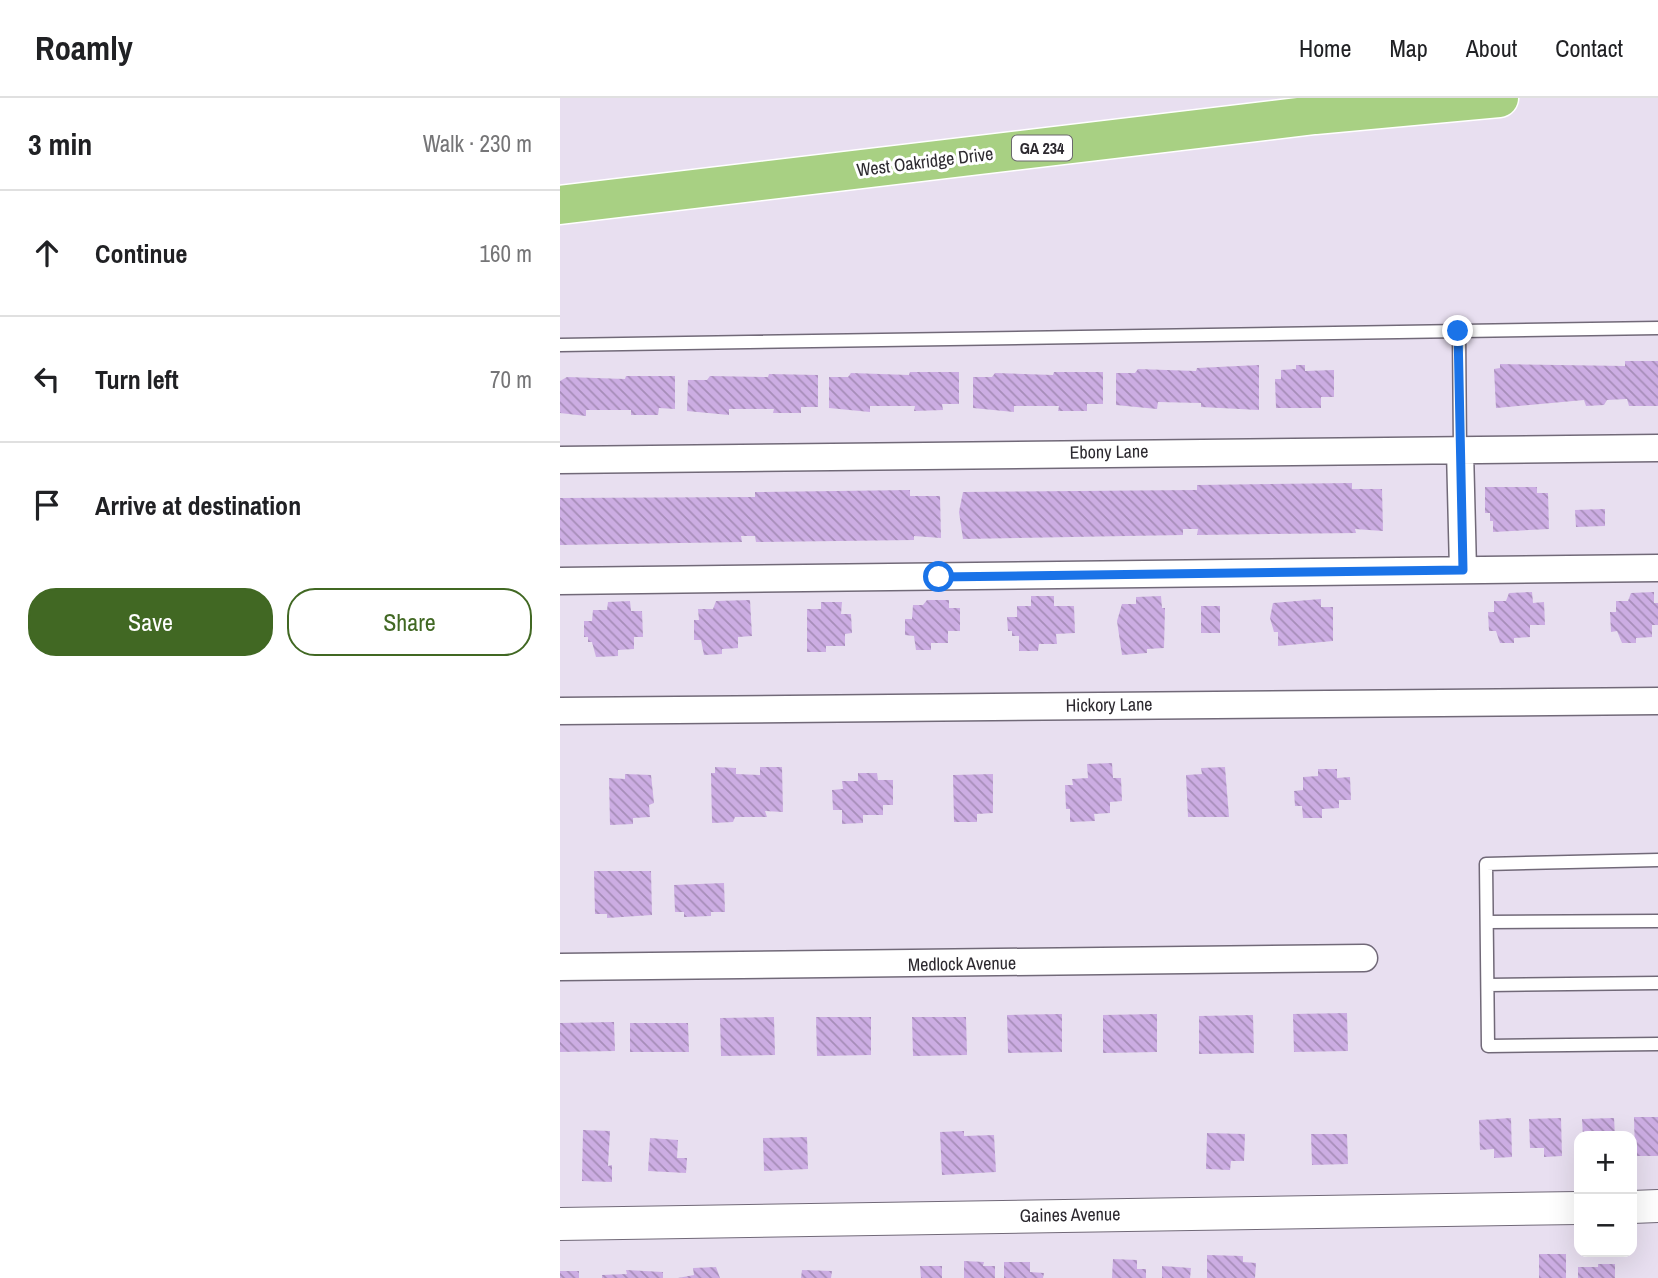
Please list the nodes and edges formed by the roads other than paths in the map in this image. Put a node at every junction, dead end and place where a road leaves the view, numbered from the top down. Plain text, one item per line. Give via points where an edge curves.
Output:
1 (1499, 98) edge
2 (560, 205) edge
3 (1658, 328) edge
4 (1458, 331) junction
5 (560, 345) edge
6 (1658, 448) edge
7 (1460, 450) junction
8 (560, 460) edge
9 (1658, 568) edge
10 (1463, 570) junction
11 (560, 581) edge
12 (1658, 701) edge
13 (560, 710) edge
14 (1658, 860) edge
15 (1658, 921) edge
16 (1487, 922) junction
17 (1364, 958) dead end
18 (560, 967) edge
19 (1658, 983) edge
20 (1488, 985) junction
21 (1658, 1044) edge
22 (1658, 1206) edge
23 (1637, 1207) edge
24 (1574, 1208) edge
25 (560, 1224) edge

1 - 2 main road, West Oakridge Drive / GA 234
3 - 4 lane
4 - 5 lane
4 - 7 lane
6 - 7 street, Ebony Lane
7 - 8 street, Ebony Lane
7 - 10 street
9 - 10 street
10 - 11 street
12 - 13 street, Hickory Lane
14 - 16 lane via 1486,864
15 - 16 lane
16 - 20 lane
17 - 18 street, Medlock Avenue
19 - 20 lane
20 - 21 lane via 1489,1045
22 - 23 street
24 - 25 street, Gaines Avenue

